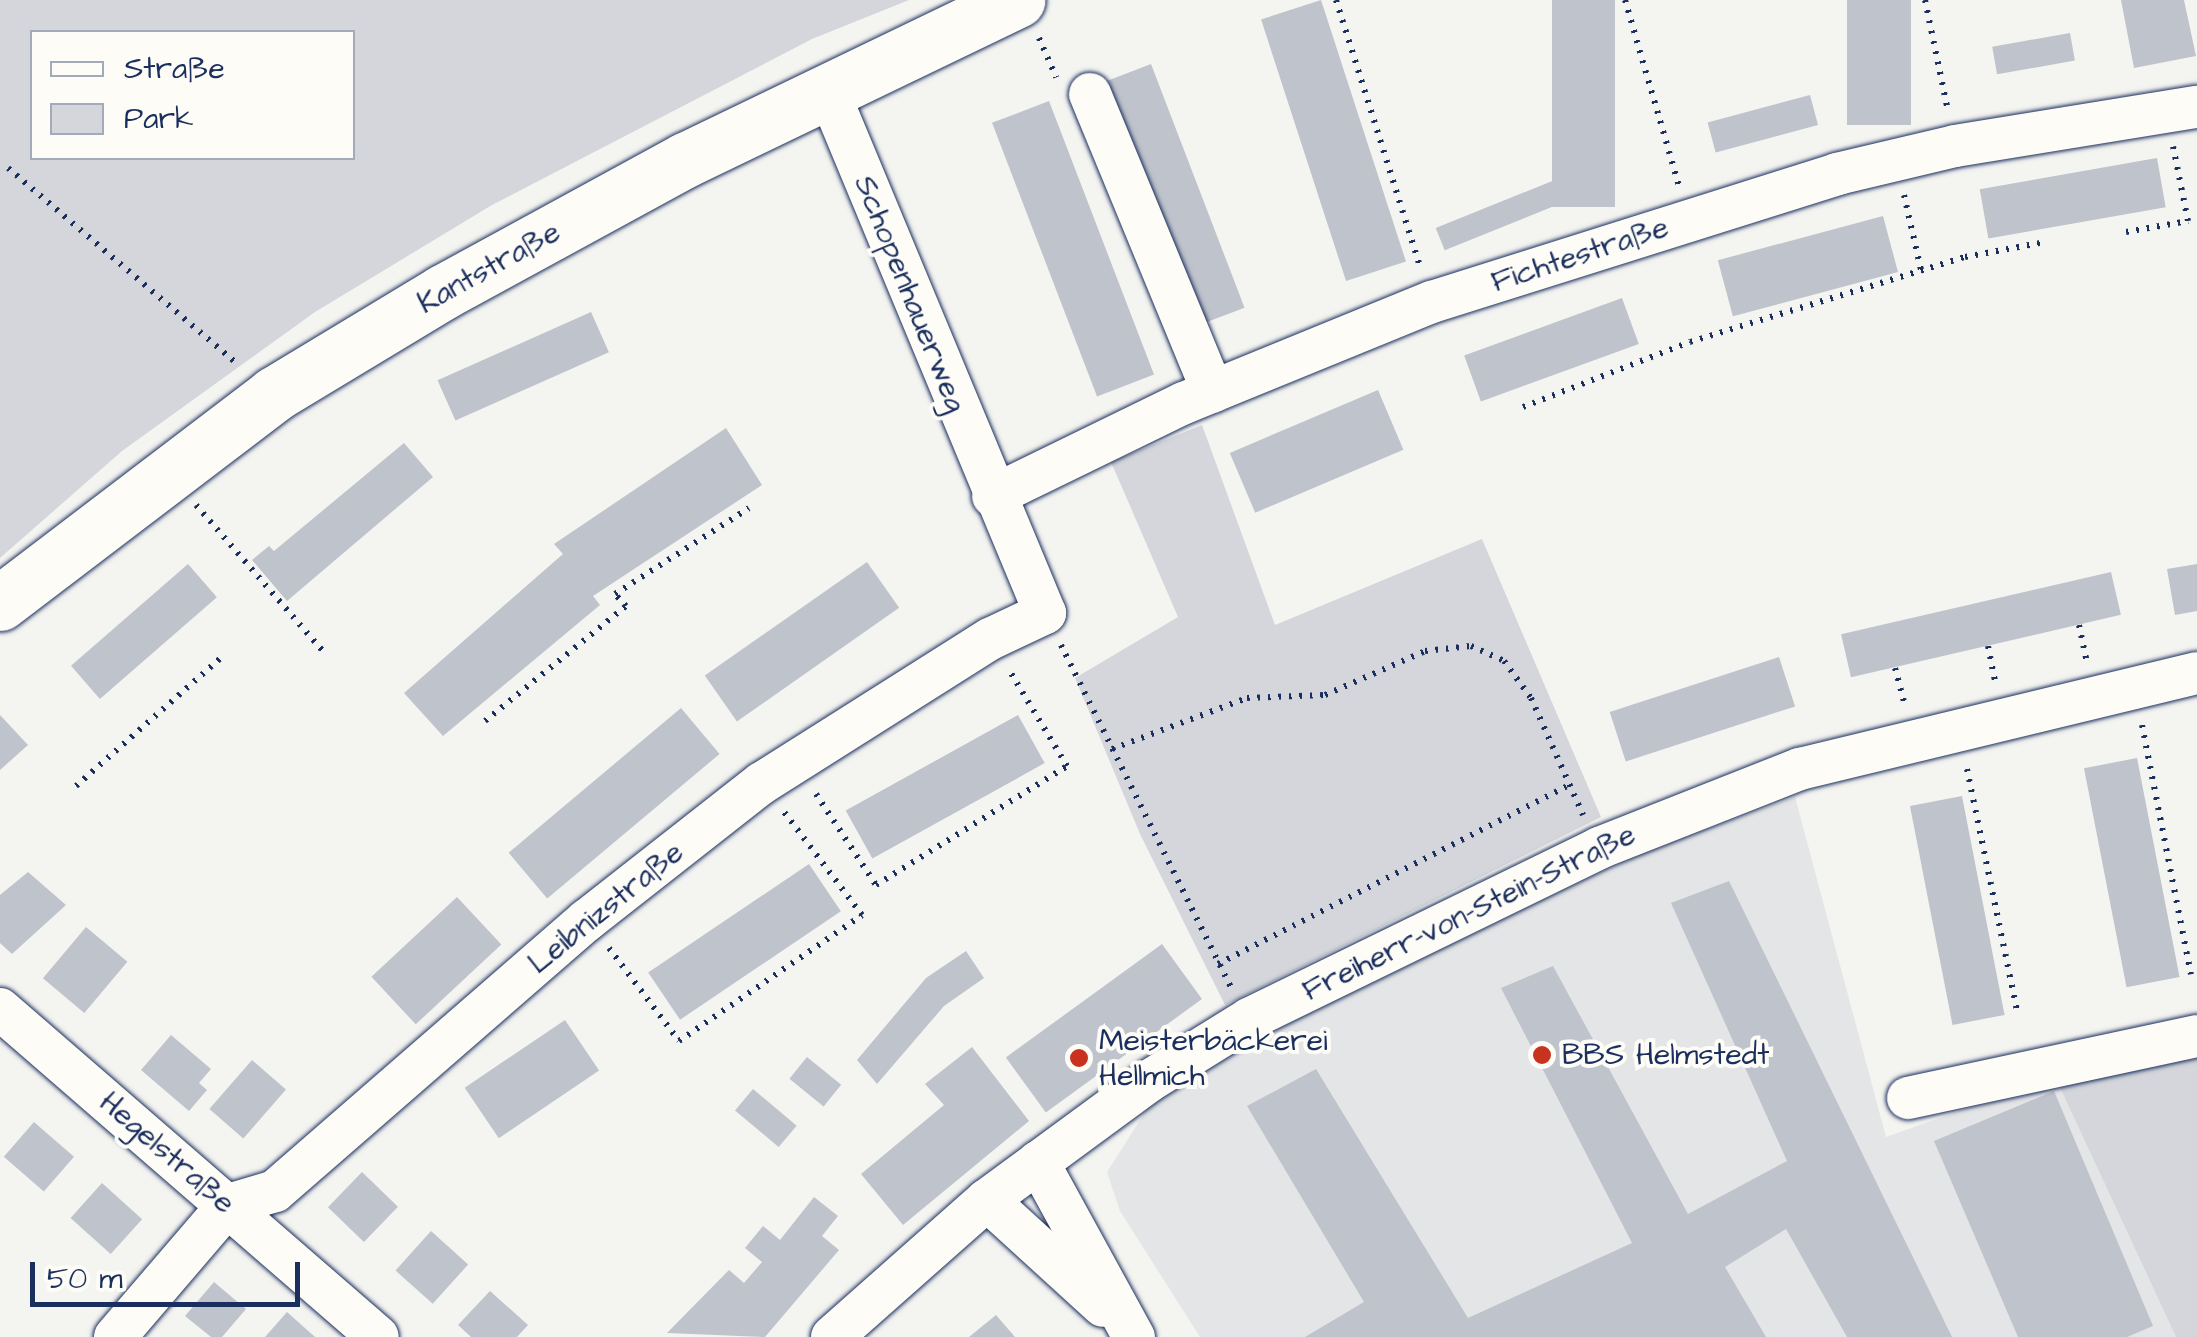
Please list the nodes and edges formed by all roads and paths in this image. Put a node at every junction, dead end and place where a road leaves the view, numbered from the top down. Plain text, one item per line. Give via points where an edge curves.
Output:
1 (1018, 0) edge
2 (1336, 0) edge
3 (1625, 0) edge
4 (1925, 0) edge
5 (828, 91) junction
6 (1090, 94) dead end
7 (2182, 108) edge
8 (1955, 146) junction
9 (1896, 160) junction
10 (8, 168) dead end
11 (1688, 220) junction
12 (2126, 232) dead end
13 (2045, 242) dead end
14 (1922, 274) junction
15 (1432, 302) junction
16 (1213, 392) junction
17 (274, 394) junction
18 (1523, 406) dead end
19 (167, 472) junction
20 (993, 496) junction
21 (749, 508) dead end
22 (6, 586) edge
23 (1045, 613) junction
24 (990, 639) junction
25 (323, 650) dead end
26 (222, 657) dead end
27 (2197, 673) edge
28 (2134, 685) junction
29 (485, 721) dead end
30 (1959, 728) junction
31 (1112, 749) junction
32 (779, 773) junction
33 (1569, 784) junction
34 (76, 786) dead end
35 (1599, 848) junction
36 (587, 920) junction
37 (1218, 964) junction
38 (2192, 974) dead end
39 (0, 1009) edge
40 (2017, 1010) dead end
41 (1249, 1019) junction
42 (2197, 1036) edge
43 (1908, 1098) dead end
44 (1038, 1162) junction
45 (988, 1200) junction
46 (228, 1205) junction
47 (1132, 1333) edge
48 (115, 1337) edge
49 (378, 1337) edge
50 (832, 1337) edge

1 - 5 main road, Kantstraße
2 - 15 path
3 - 11 path
4 - 8 path
5 - 17 main road, Kantstraße via 587,213
5 - 20 street, Schopenhauerweg
6 - 16 street
7 - 8 street, Fichtestraße
7 - 12 path via 2188,221
8 - 9 street, Fichtestraße
9 - 11 street, Fichtestraße
9 - 14 path
10 - 17 path
11 - 15 street, Fichtestraße
13 - 14 path via 1965,257
14 - 18 path via 1690,342
15 - 16 street, Fichtestraße
16 - 20 street, Fichtestraße
17 - 19 main road, Kantstraße
19 - 22 main road, Kantstraße
19 - 25 path
20 - 23 street
21 - 29 path via 616,594 626,606
23 - 24 street, Leibnizstraße
23 - 31 path
24 - 32 street, Leibnizstraße
24 - 32 path via 1067,766 876,886
26 - 34 path
27 - 28 street, Freiherr-von-Stein-Straße
28 - 30 street, Freiherr-von-Stein-Straße
28 - 38 path
30 - 35 street, Freiherr-von-Stein-Straße via 1800,769
30 - 40 path
31 - 33 path via 1247,698 1324,695 1424,651 1472,646 1504,661 1530,698
31 - 37 path
32 - 36 street, Leibnizstraße
32 - 36 path via 862,915 678,1040
33 - 35 path
33 - 37 path
35 - 41 street, Freiherr-von-Stein-Straße
36 - 46 street, Leibnizstraße via 275,1191
37 - 41 path
39 - 46 street, Hegelstraße
41 - 44 street, Freiherr-von-Stein-Straße
42 - 43 street
44 - 45 street, Freiherr-von-Stein-Straße
44 - 47 street
45 - 47 street
45 - 50 street, Freiherr-von-Stein-Straße
46 - 48 street
46 - 49 street, Hegelstraße

